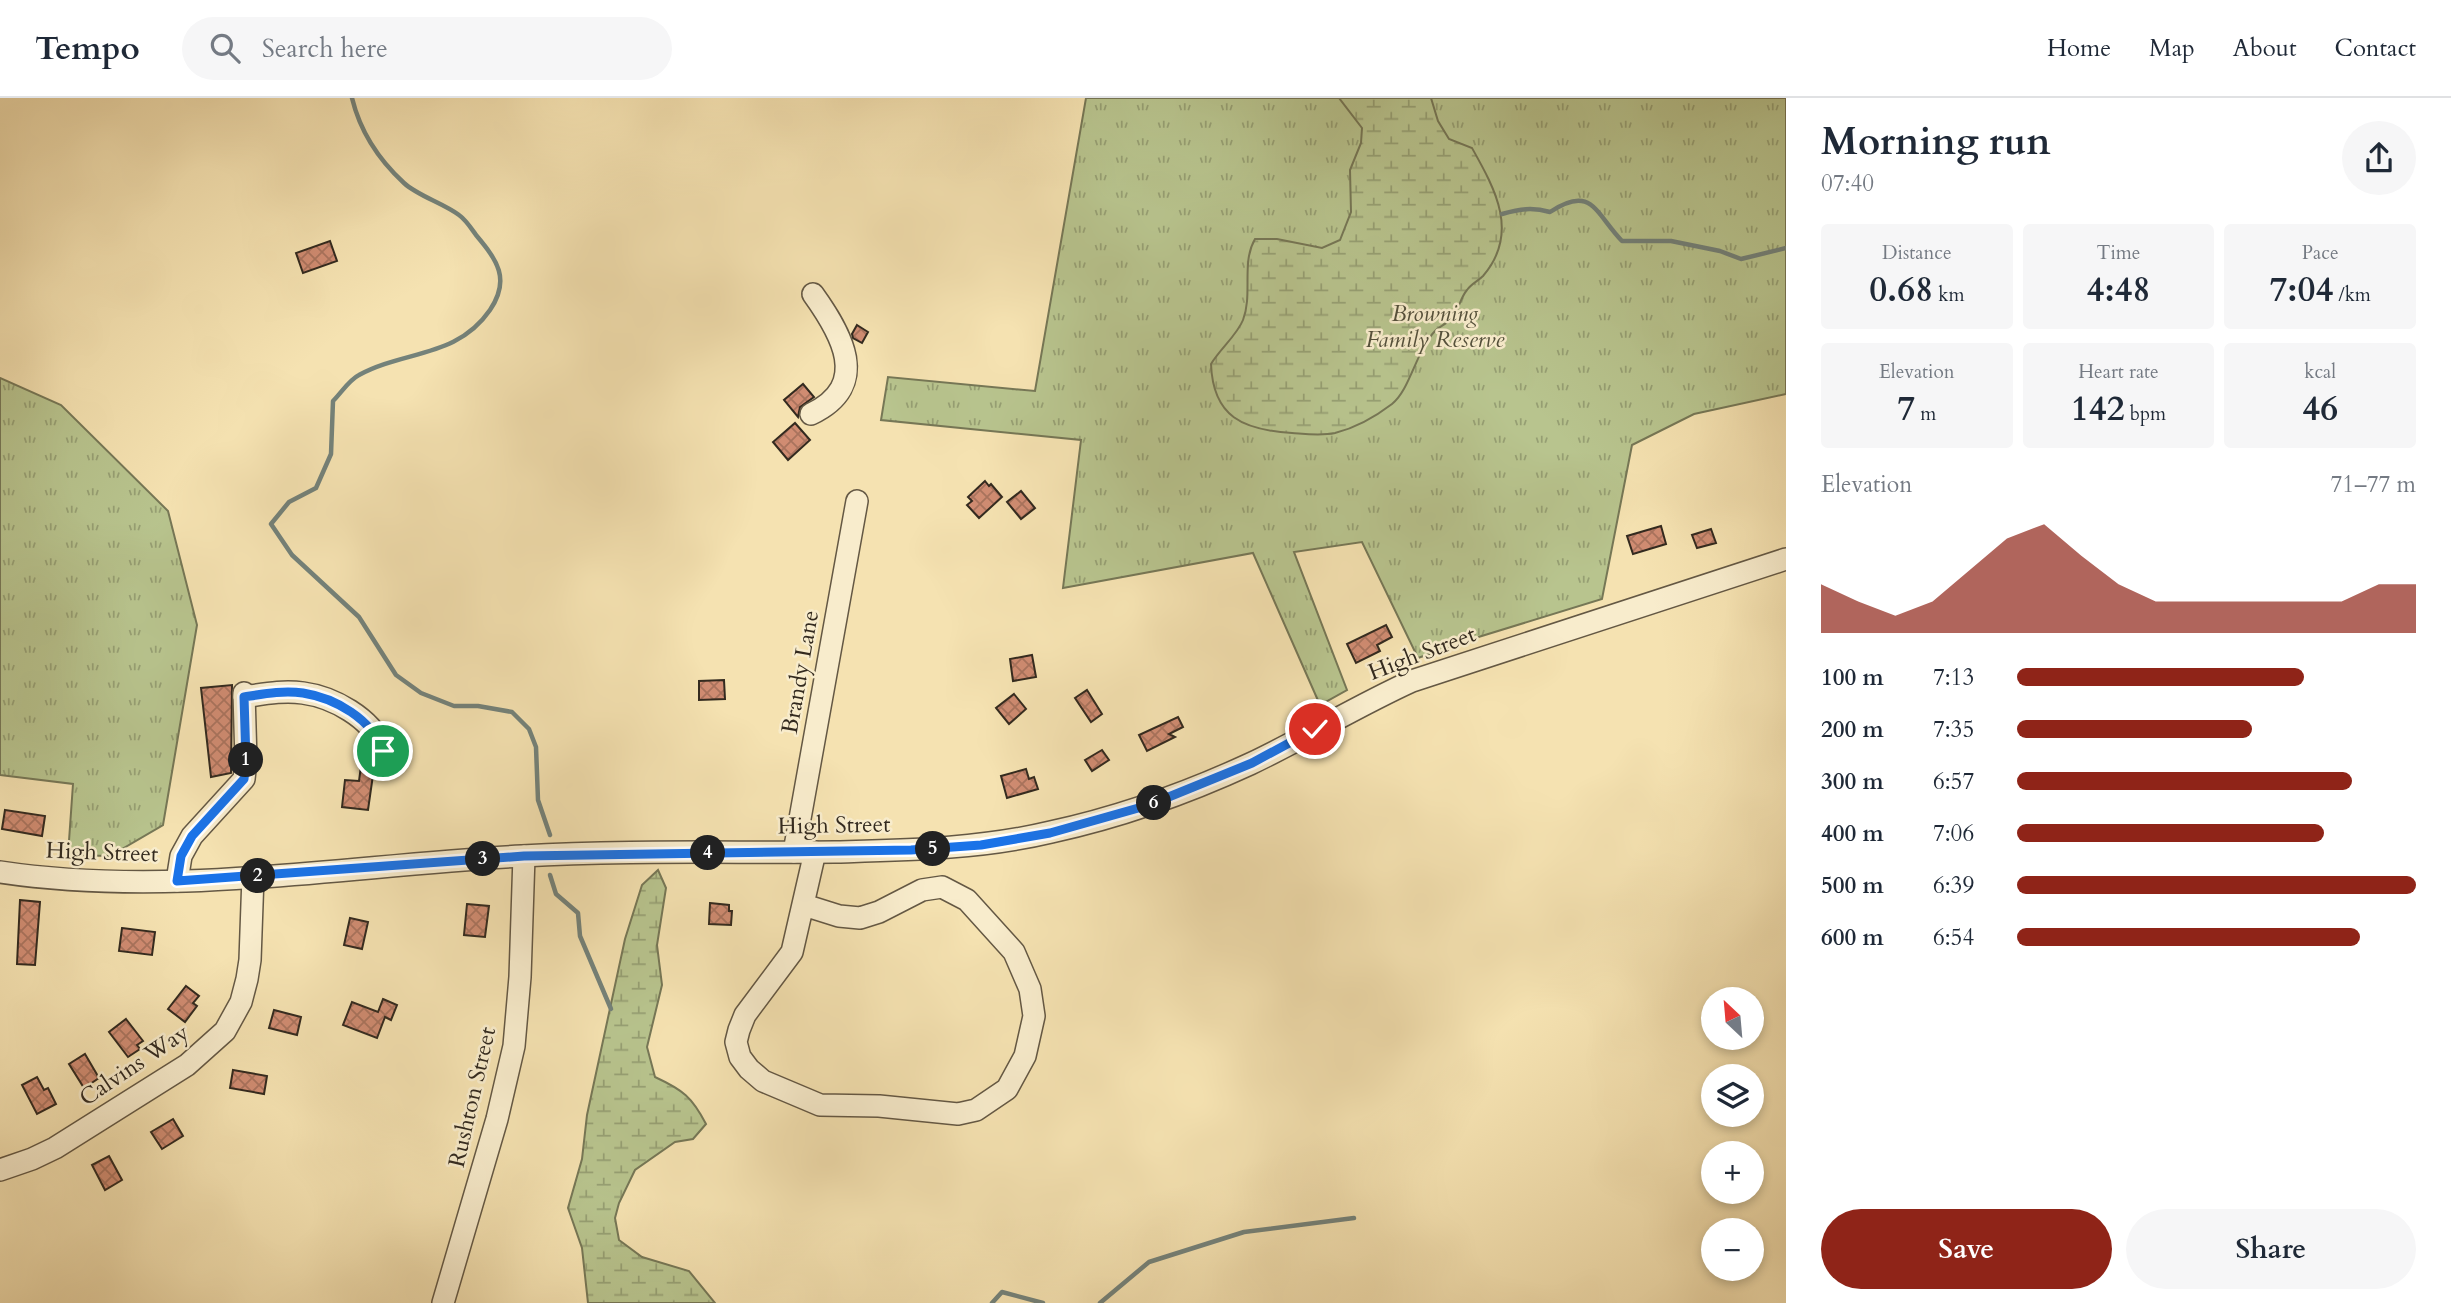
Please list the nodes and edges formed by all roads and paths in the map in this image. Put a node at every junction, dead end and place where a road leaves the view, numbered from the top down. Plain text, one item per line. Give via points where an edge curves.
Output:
1 (813, 294) dead end
2 (811, 414) dead end
3 (857, 501) dead end
4 (1786, 559) edge
5 (384, 768) dead end
6 (805, 852) junction
7 (524, 856) junction
8 (0, 872) edge
9 (253, 876) junction
10 (177, 881) junction
11 (804, 905) junction
12 (0, 1170) edge
13 (443, 1303) edge

1 - 2 street via 835,327 848,363 832,401
3 - 6 street, Brandy Lane
4 - 6 street, High Street via 1412,681 1252,763 1149,805 1050,833 981,845
5 - 10 street via 376,734 344,708 300,693 244,695 244,779 192,836 181,856
6 - 7 street, High Street
6 - 11 street, Brandy Lane
7 - 9 street, High Street
7 - 13 street, Rushton Street via 514,1046
8 - 10 street, High Street via 72,880
9 - 10 street, High Street
9 - 12 street, Calvins Way via 247,979 225,1031 187,1065 55,1148
11 - 11 street, Brandy Lane via 792,952 739,1030 736,1042 749,1069 763,1081 820,1105 958,1114 976,1110 1007,1089 1025,1056 1034,1016 1030,989 1014,952 967,900 942,887 922,890 860,918

